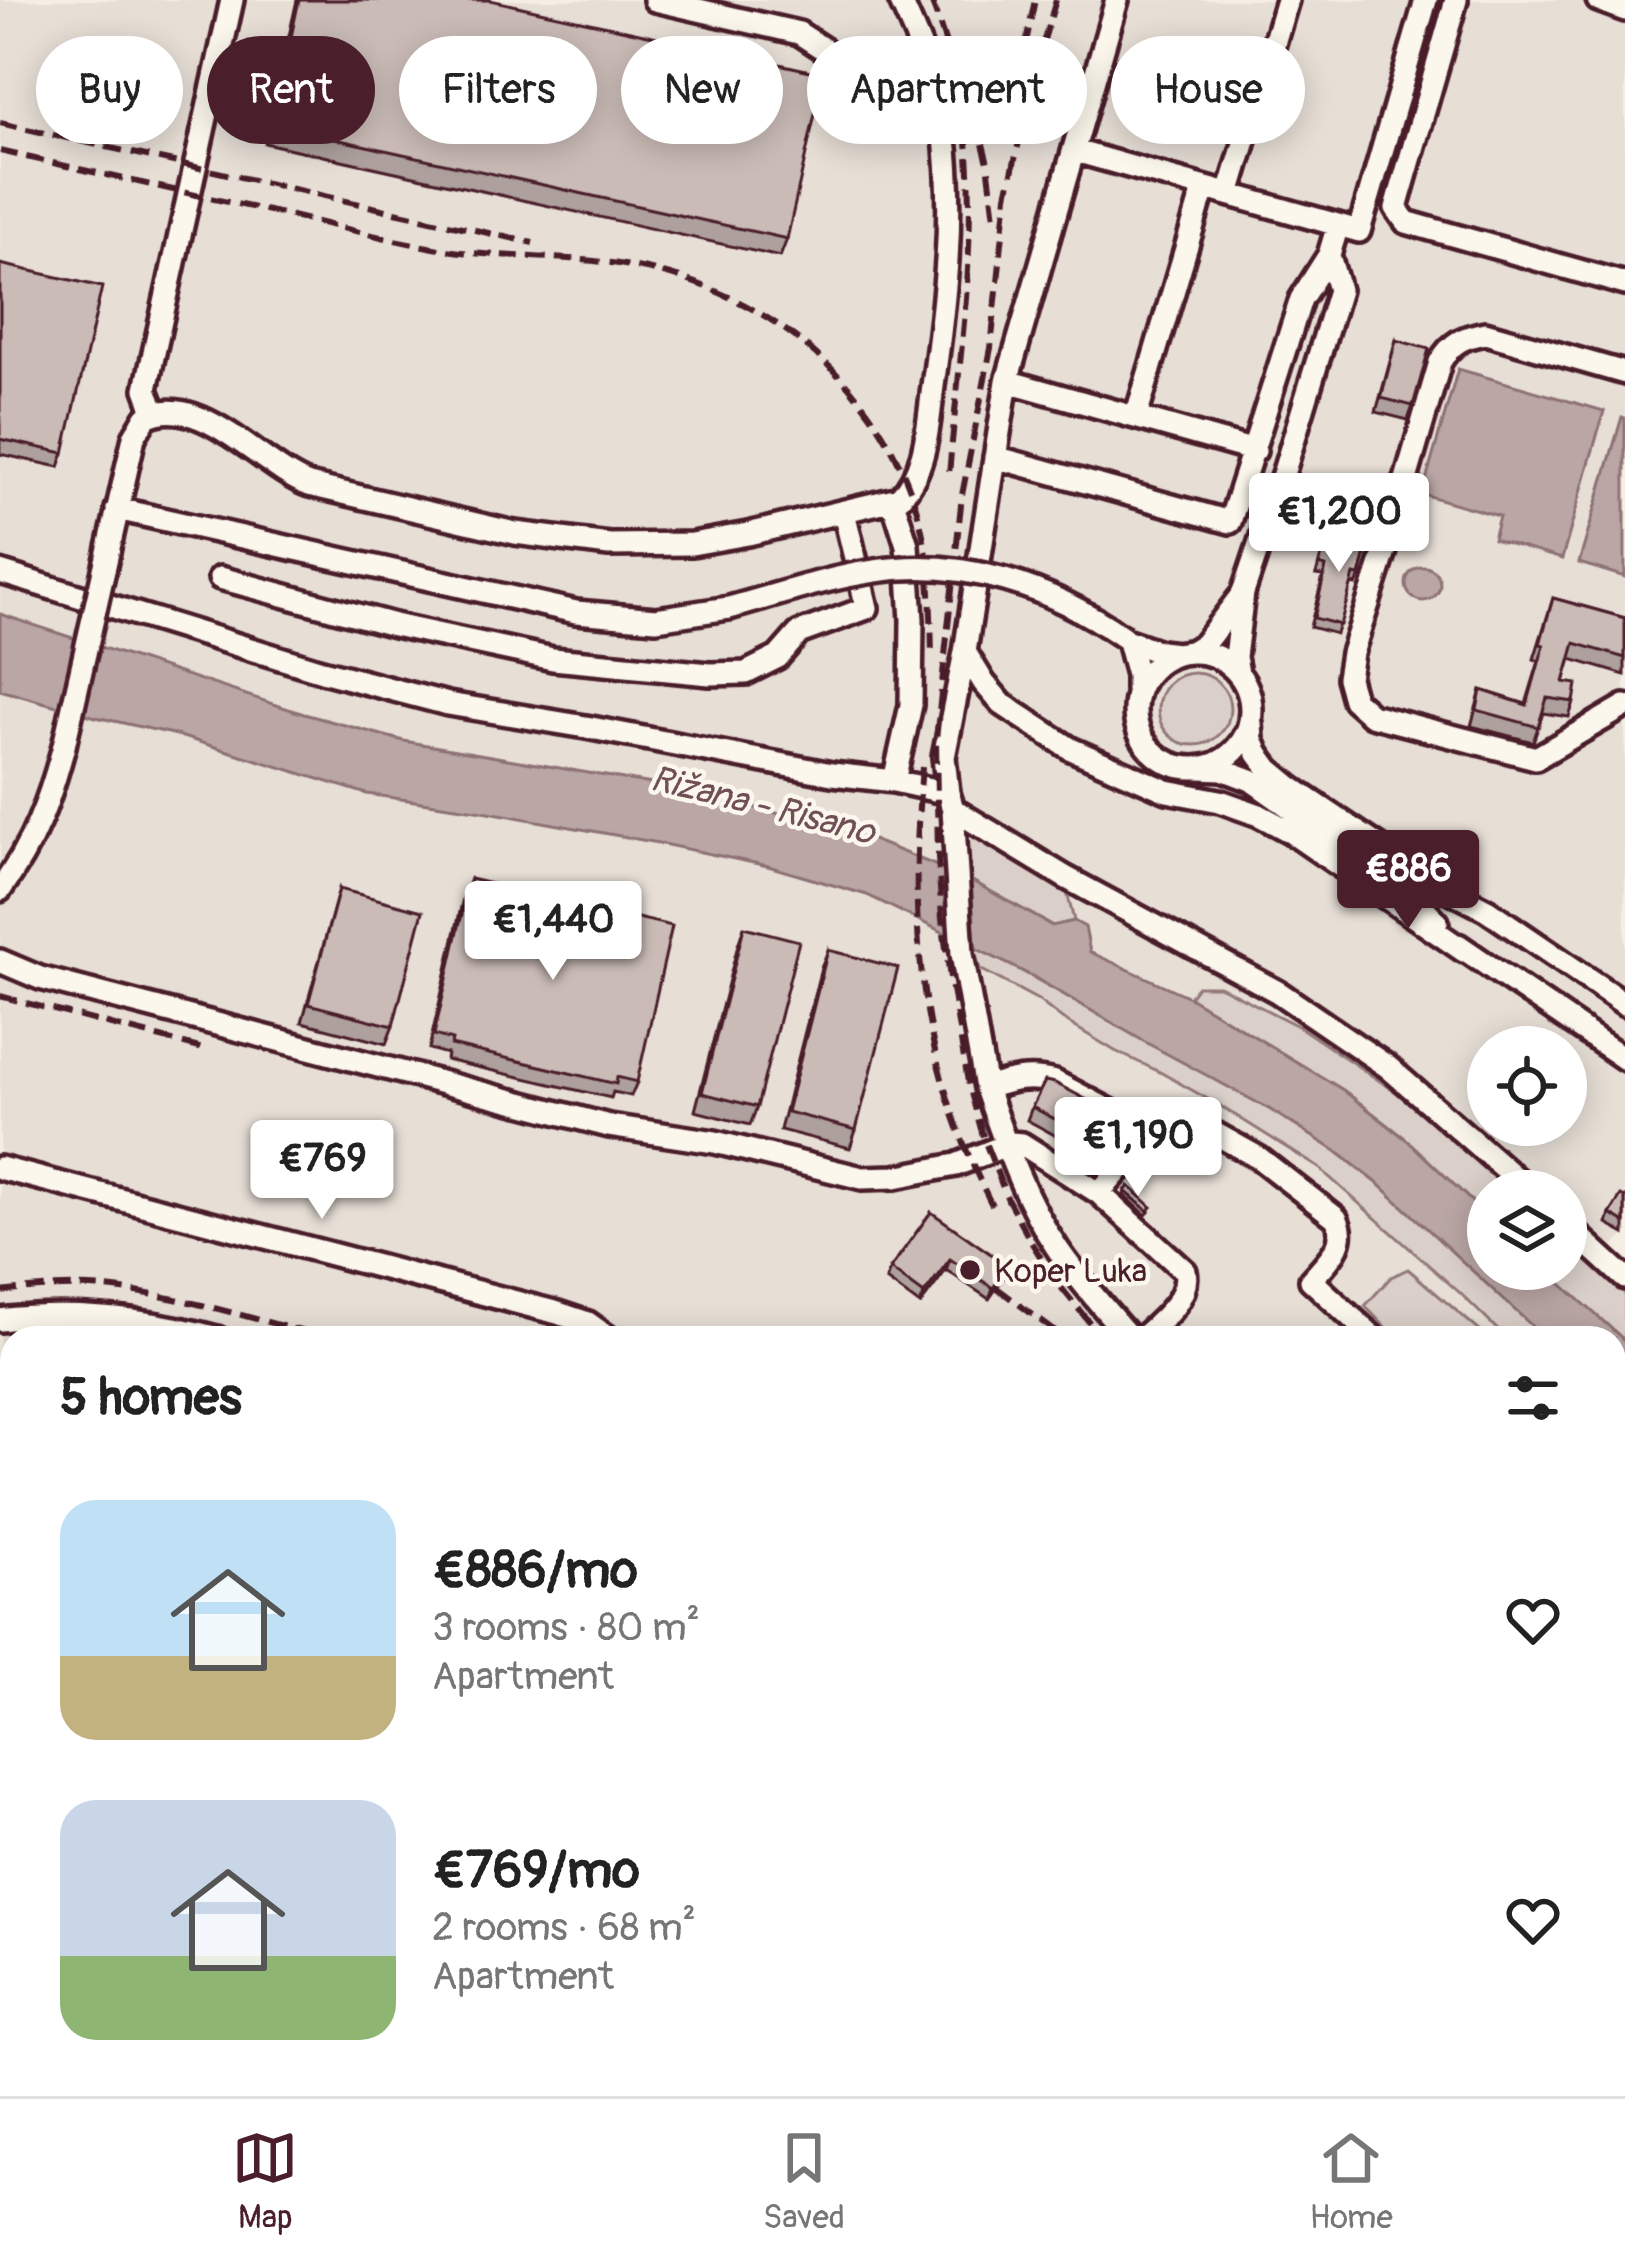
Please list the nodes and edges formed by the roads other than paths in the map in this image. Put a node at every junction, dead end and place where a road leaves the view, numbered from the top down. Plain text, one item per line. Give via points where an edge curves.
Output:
1 (232, 0) edge
2 (655, 0) edge
3 (900, 0) edge
4 (1117, 0) edge
5 (1287, 0) edge
6 (1426, 0) edge
7 (1456, 0) edge
8 (1598, 0) edge
9 (1625, 10) edge
10 (917, 36) edge
11 (807, 38) edge
12 (945, 144) edge
13 (1075, 151) junction
14 (1204, 188) junction
15 (1229, 194) junction
16 (1338, 225) junction
17 (1329, 255) junction
18 (1625, 284) edge
19 (1625, 373) edge
20 (1007, 381) junction
21 (155, 412) junction
22 (1136, 417) junction
23 (1255, 451) junction
24 (995, 457) junction
25 (893, 501) junction
26 (117, 509) junction
27 (844, 512) junction
28 (0, 572) edge
29 (220, 578) dead end
30 (1243, 593) junction
31 (1126, 639) junction
32 (965, 652) junction
33 (1184, 653) junction
34 (1238, 673) junction
35 (1137, 694) junction
36 (1625, 706) edge
37 (1251, 723) junction
38 (1200, 768) junction
39 (894, 781) junction
40 (951, 807) junction
41 (0, 890) edge
42 (1464, 951) junction
43 (0, 961) edge
44 (1625, 1004) edge
45 (1625, 1059) edge
46 (986, 1088) junction
47 (1152, 1133) junction
48 (1006, 1144) junction
49 (0, 1168) edge
50 (1506, 1170) edge
51 (1100, 1193) junction
52 (1587, 1243) edge
53 (1625, 1278) edge
54 (88, 1316) junction
55 (0, 1320) edge
56 (98, 1326) edge
57 (160, 1326) edge
58 (592, 1326) edge
59 (1120, 1326) edge
60 (1153, 1326) edge
61 (1361, 1326) edge

1 - 21 street via 146,389
2 - 11 street
3 - 10 street
4 - 13 street
5 - 15 street
6 - 16 street via 1359,231
7 - 18 street via 1396,208 1406,222
8 - 9 street
12 - 25 street via 944,308 926,436 909,488
13 - 14 street
13 - 20 street
14 - 15 street
14 - 22 street
15 - 16 street
16 - 17 street
17 - 23 street via 1301,299
17 - 30 street via 1339,290
19 - 36 street via 1485,333 1448,349 1348,678 1354,700 1371,715 1537,758
20 - 22 street
20 - 24 street
21 - 26 street via 134,437
21 - 27 street via 217,425 309,485 547,539 692,544
22 - 23 street
23 - 24 street via 1230,522
24 - 32 street
25 - 27 street
25 - 39 street via 907,545 912,620 911,705
26 - 31 street, bridge via 576,612 656,620 861,573 934,568 1028,586
26 - 41 street, bridge via 50,796 35,837
27 - 29 street via 867,608 799,633 778,657 746,673 553,658 394,626
28 - 39 street via 448,704
30 - 33 street via 1204,644
30 - 34 street
31 - 33 street
31 - 35 street
32 - 40 street via 944,757
32 - 42 street via 1002,704 1071,749 1167,790 1259,815
33 - 34 street via 1217,657
33 - 35 street via 1154,666
34 - 37 street
35 - 38 street via 1137,727 1154,754
37 - 38 street via 1228,757
37 - 44 street via 1258,754 1292,788
38 - 42 street via 1251,780 1406,889
39 - 40 street
40 - 46 street via 962,954
40 - 50 street via 1279,992 1388,1067
42 - 45 street
43 - 48 street via 609,1126 716,1142 843,1175 895,1178
46 - 47 street via 1042,1078
46 - 48 street
47 - 51 street
47 - 61 street via 1168,1117 1189,1118 1259,1158 1336,1218 1341,1240 1312,1280
48 - 51 street via 1027,1146
48 - 59 street via 1058,1250
49 - 58 street
51 - 60 street via 1187,1276 1182,1294
52 - 53 street
54 - 55 street
54 - 56 street
54 - 57 street

